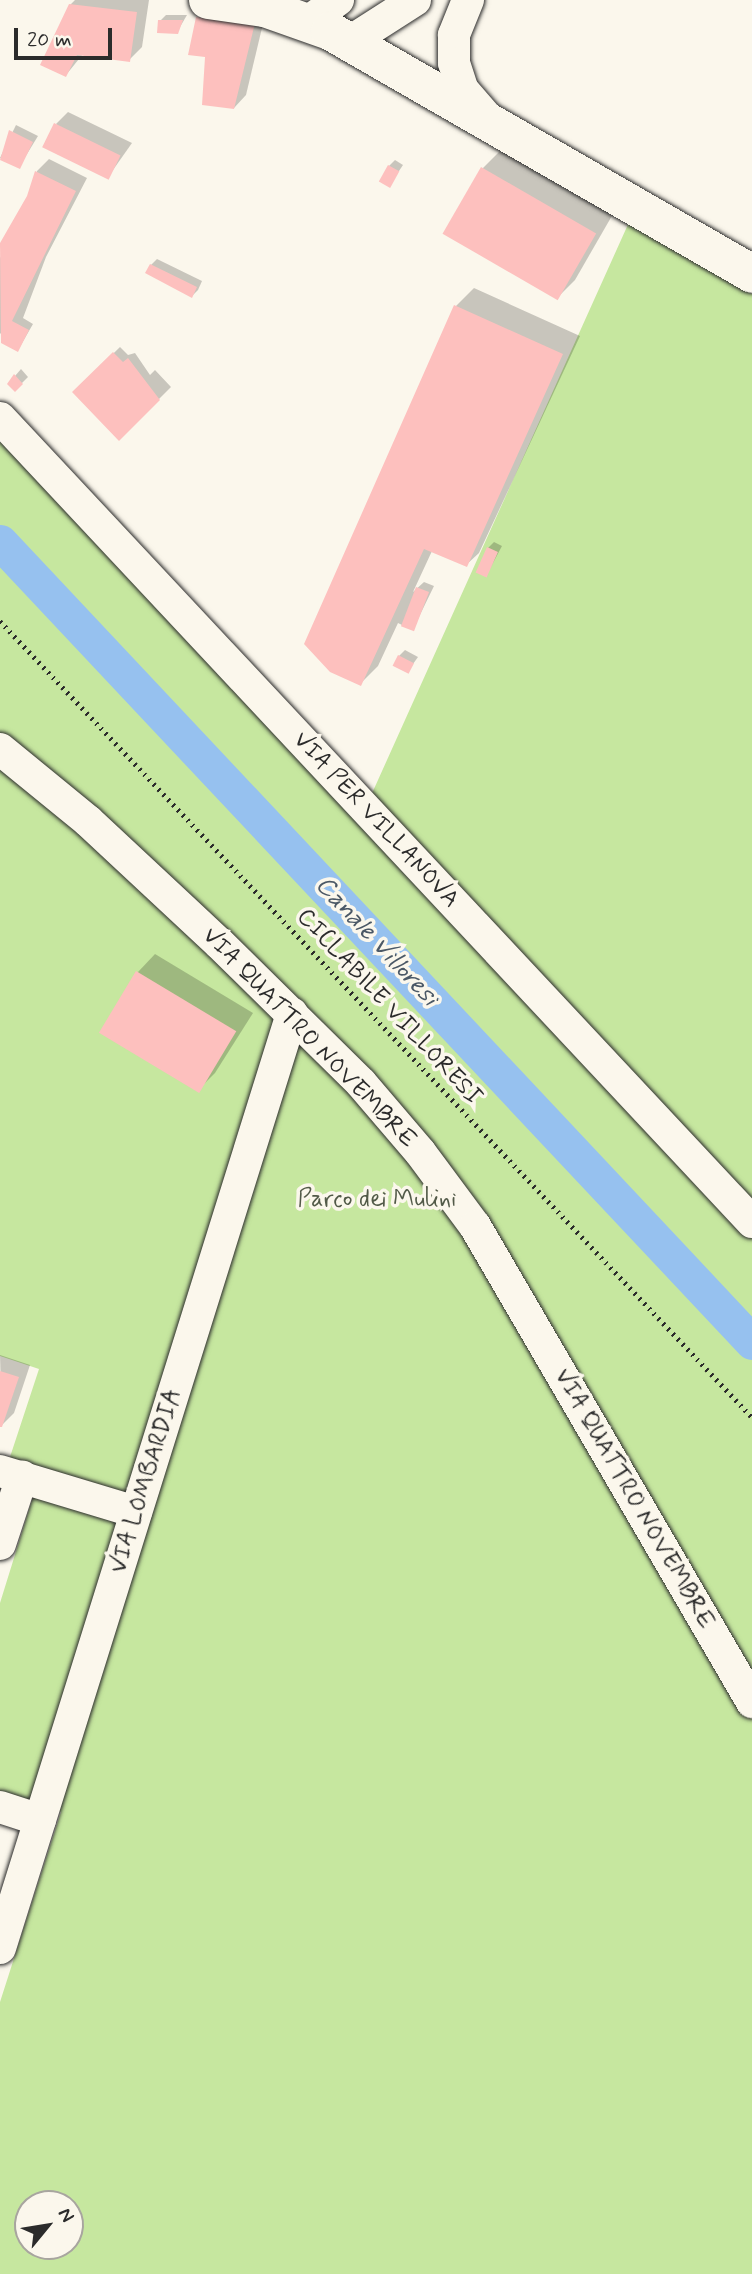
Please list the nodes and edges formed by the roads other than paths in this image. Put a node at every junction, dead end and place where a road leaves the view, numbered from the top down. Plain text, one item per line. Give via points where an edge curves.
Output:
1 (208, 0) edge
2 (415, 0) edge
3 (468, 0) edge
4 (324, 11) edge
5 (351, 41) junction
6 (502, 129) junction
7 (752, 274) edge
8 (0, 418) edge
9 (0, 749) edge
10 (292, 1014) junction
11 (752, 1222) edge
12 (11, 1474) edge
13 (136, 1512) junction
14 (0, 1544) edge
15 (752, 1702) edge
16 (0, 1807) edge
17 (40, 1820) junction
18 (0, 1948) edge

1 - 4 street
2 - 5 street
3 - 6 street via 454,35 454,63 463,90 479,113
4 - 5 street
5 - 6 street
6 - 7 street
8 - 11 street, VIA PER VILLANOVA
9 - 10 street, VIA QUATTRO NOVEMBRE via 88,821
10 - 13 street, VIA LOMBARDIA
10 - 15 street, VIA QUATTRO NOVEMBRE via 420,1152 475,1226
12 - 13 street
12 - 14 street
13 - 17 street, VIA LOMBARDIA
16 - 17 street
17 - 18 street, VIA LOMBARDIA

